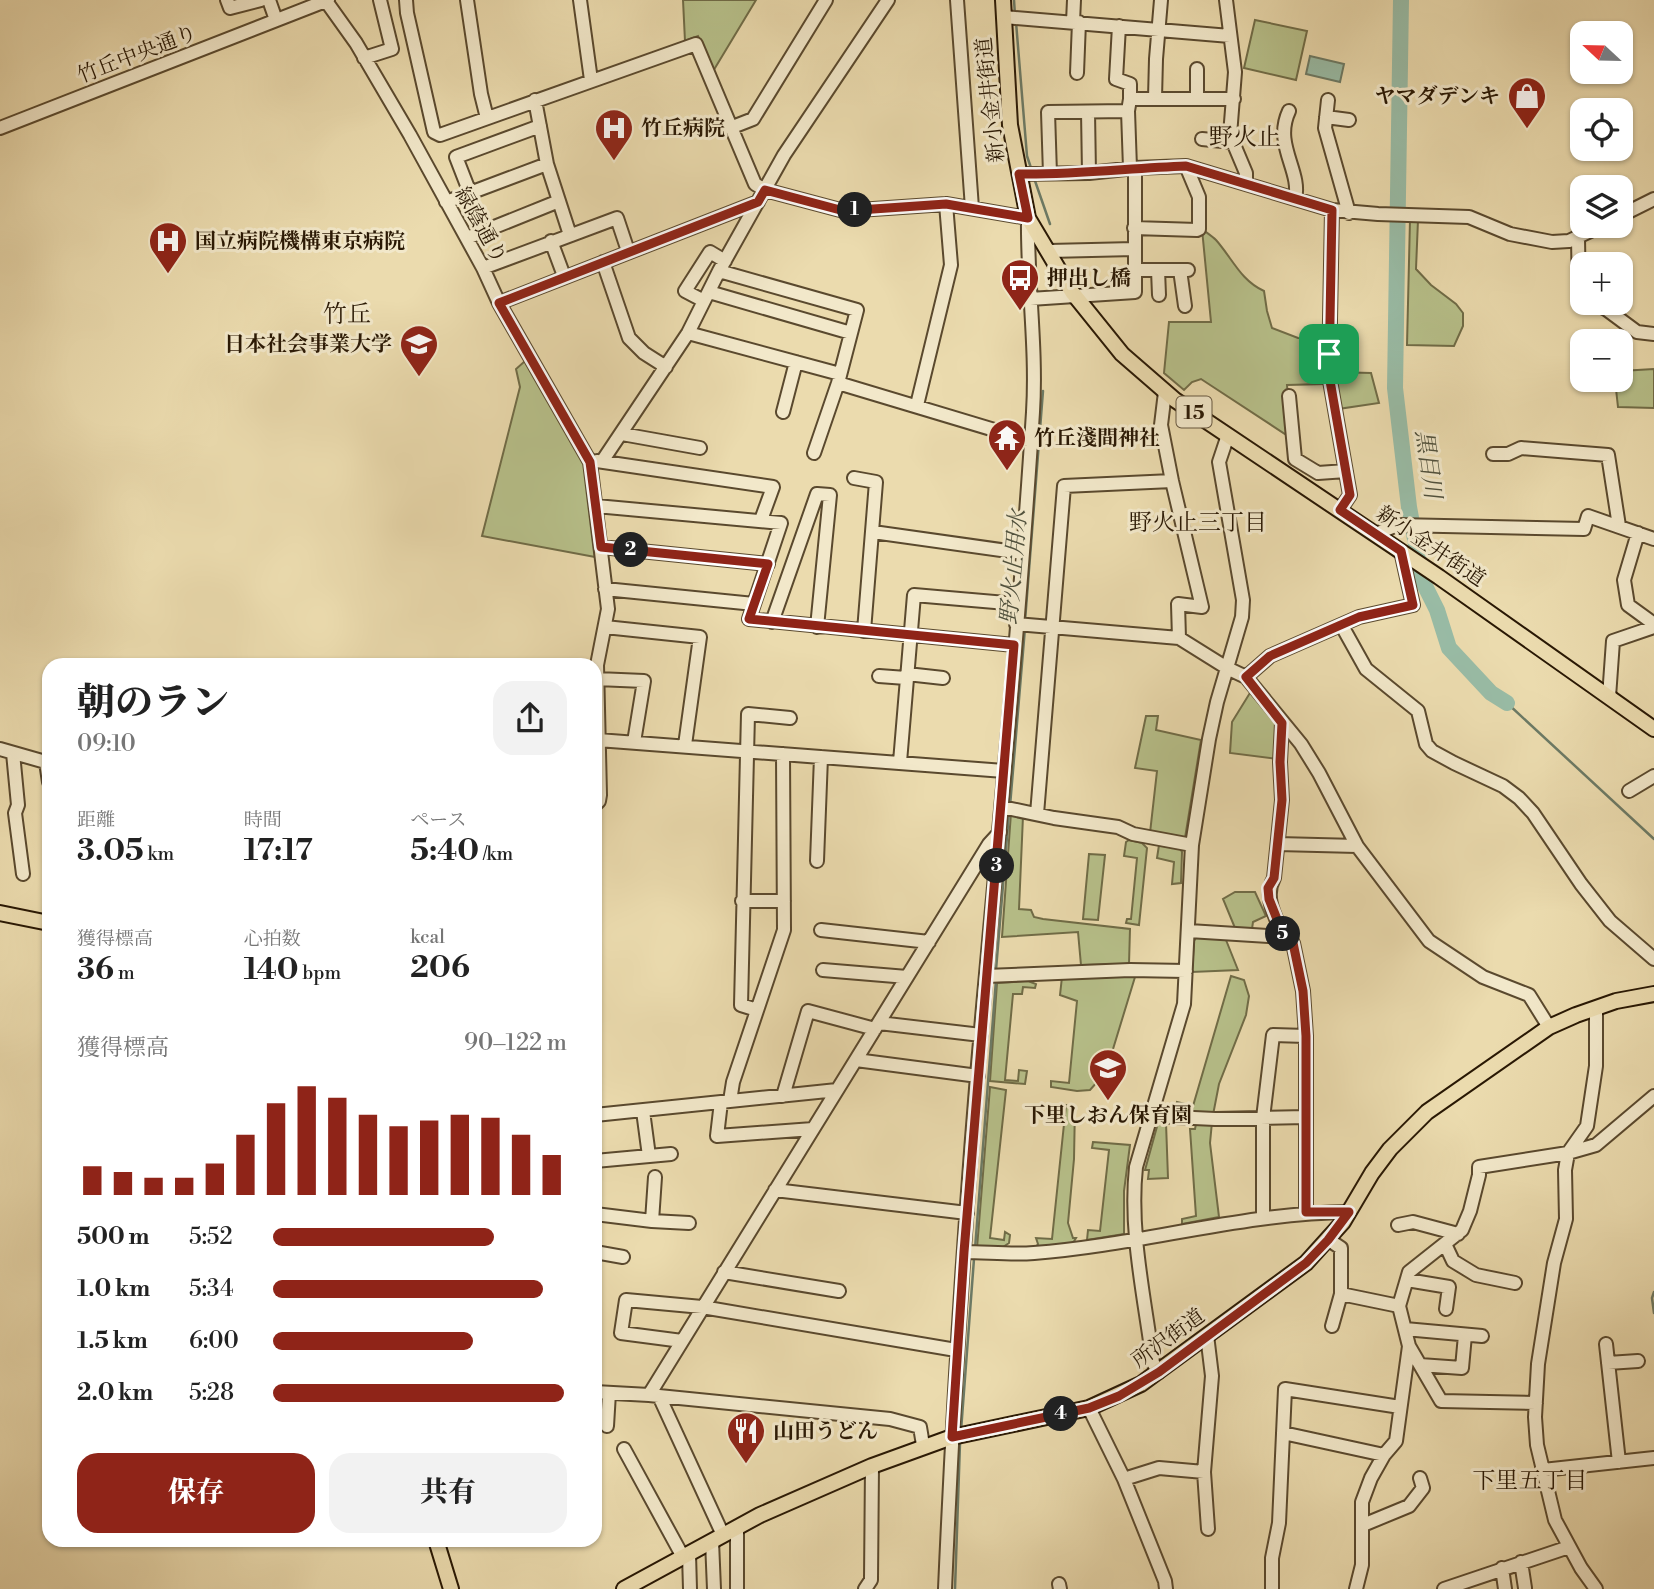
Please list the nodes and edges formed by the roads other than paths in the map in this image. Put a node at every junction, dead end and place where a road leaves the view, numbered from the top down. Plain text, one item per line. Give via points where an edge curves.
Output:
1 (227, 0) edge
2 (261, 0) edge
3 (269, 0) edge
4 (327, 0) edge
5 (380, 0) edge
6 (406, 0) edge
7 (467, 0) edge
8 (580, 0) edge
9 (826, 0) edge
10 (888, 0) edge
11 (957, 0) edge
12 (1003, 0) edge
13 (1074, 0) edge
14 (1161, 0) edge
15 (1226, 0) edge
16 (1012, 18) junction
17 (276, 20) junction
18 (1076, 22) junction
19 (1119, 26) junction
20 (1158, 29) junction
21 (1230, 36) junction
22 (364, 58) junction
23 (1197, 69) dead end
24 (1077, 73) dead end
25 (591, 80) junction
26 (1155, 98) junction
27 (1197, 99) junction
28 (1234, 99) junction
29 (535, 100) junction
30 (1328, 100) dead end
31 (1129, 105) junction
32 (1289, 111) dead end
33 (1088, 112) junction
34 (1326, 117) junction
35 (487, 118) junction
36 (1349, 120) dead end
37 (540, 126) junction
38 (0, 128) edge
39 (730, 128) junction
40 (1202, 139) dead end
41 (1233, 142) junction
42 (547, 164) junction
43 (1186, 166) junction
44 (1133, 168) junction
45 (1088, 173) junction
46 (1028, 174) junction
47 (1050, 174) junction
48 (1246, 183) junction
49 (470, 193) junction
50 (762, 196) junction
51 (1295, 199) junction
52 (1654, 199) edge
53 (559, 201) junction
54 (446, 202) junction
55 (946, 204) junction
56 (972, 208) junction
57 (1332, 210) junction
58 (1633, 210) edge
59 (1349, 213) junction
60 (1028, 218) junction
61 (1134, 228) junction
62 (570, 235) junction
63 (467, 238) junction
64 (1578, 238) joint
65 (551, 241) junction
66 (1134, 249) junction
67 (628, 251) junction
68 (1049, 251) junction
69 (1578, 252) edge
70 (603, 262) junction
71 (722, 266) junction
72 (483, 268) junction
73 (1134, 270) junction
74 (1158, 270) junction
75 (564, 276) junction
76 (1159, 295) dead end
77 (1076, 296) junction
78 (706, 297) junction
79 (1030, 299) junction
80 (499, 303) junction
81 (1185, 306) dead end
82 (1614, 315) edge
83 (688, 333) junction
84 (852, 333) junction
85 (1654, 334) edge
86 (796, 362) junction
87 (666, 367) junction
88 (839, 378) junction
89 (1165, 392) junction
90 (1289, 396) dead end
91 (918, 405) junction
92 (783, 411) dead end
93 (622, 435) junction
94 (1228, 435) junction
95 (1031, 441) junction
96 (699, 448) dead end
97 (814, 453) dead end
98 (1493, 454) dead end
99 (597, 461) junction
100 (1346, 471) junction
101 (855, 478) dead end
102 (1172, 481) junction
103 (596, 506) junction
104 (1340, 510) junction
105 (761, 520) junction
106 (1619, 526) junction
107 (873, 532) junction
108 (1638, 533) junction
109 (1376, 534) junction
110 (1654, 539) edge
111 (601, 547) junction
112 (1022, 553) junction
113 (1404, 554) junction
114 (768, 564) junction
115 (606, 589) junction
116 (754, 604) junction
117 (1018, 604) junction
118 (772, 622) junction
119 (1022, 625) junction
120 (1654, 625) edge
121 (1342, 626) junction
122 (817, 627) junction
123 (605, 628) junction
124 (1052, 628) junction
125 (864, 631) junction
126 (910, 635) junction
127 (1178, 638) junction
128 (1014, 645) junction
129 (599, 658) edge
130 (1227, 668) junction
131 (879, 676) dead end
132 (907, 676) junction
133 (1246, 677) junction
134 (943, 678) dead end
135 (602, 679) edge
136 (1609, 698) junction
137 (790, 718) dead end
138 (1282, 723) junction
139 (1654, 729) edge
140 (602, 740) edge
141 (634, 742) junction
142 (685, 745) junction
143 (6, 751) edge
144 (746, 751) junction
145 (783, 754) junction
146 (821, 757) junction
147 (42, 762) edge
148 (900, 762) junction
149 (1004, 771) junction
150 (1654, 776) edge
151 (1629, 791) dead end
152 (1006, 808) junction
153 (1037, 814) junction
154 (1000, 832) junction
155 (1278, 844) junction
156 (1192, 845) junction
157 (1357, 846) junction
158 (817, 861) dead end
159 (23, 874) dead end
160 (742, 901) junction
161 (784, 901) junction
162 (0, 914) edge
163 (42, 922) edge
164 (821, 930) dead end
165 (1189, 931) junction
166 (1284, 937) junction
167 (929, 942) junction
168 (1654, 960) edge
169 (823, 970) dead end
170 (1186, 971) junction
171 (992, 976) junction
172 (907, 977) junction
173 (1654, 994) edge
174 (1596, 1008) junction
175 (757, 1010) junction
176 (877, 1026) junction
177 (1549, 1027) junction
178 (981, 1035) junction
179 (1306, 1036) junction
180 (856, 1060) junction
181 (978, 1076) junction
182 (837, 1090) junction
183 (783, 1096) junction
184 (1654, 1096) edge
185 (726, 1102) junction
186 (643, 1111) junction
187 (602, 1114) edge
188 (1152, 1116) junction
189 (1306, 1117) junction
190 (1263, 1118) junction
191 (813, 1129) junction
192 (1568, 1153) junction
193 (671, 1154) dead end
194 (649, 1156) junction
195 (602, 1160) edge
196 (655, 1177) dead end
197 (775, 1190) junction
198 (1306, 1212) junction
199 (1349, 1212) junction
200 (967, 1213) junction
201 (602, 1215) edge
202 (1263, 1217) junction
203 (652, 1221) junction
204 (689, 1223) dead end
205 (1398, 1226) dead end
206 (1458, 1234) junction
207 (1136, 1238) junction
208 (1328, 1240) junction
209 (1446, 1244) junction
210 (964, 1252) junction
211 (602, 1253) edge
212 (623, 1257) dead end
213 (724, 1272) junction
214 (1406, 1280) junction
215 (1515, 1283) dead end
216 (839, 1291) dead end
217 (1341, 1294) junction
218 (1398, 1306) junction
219 (702, 1307) junction
220 (1446, 1309) dead end
221 (1332, 1326) dead end
222 (1405, 1329) junction
223 (1208, 1335) junction
224 (1465, 1335) junction
225 (1482, 1336) dead end
226 (682, 1341) junction
227 (1606, 1345) dead end
228 (1409, 1346) junction
229 (956, 1350) junction
230 (1638, 1361) dead end
231 (1608, 1363) junction
232 (1420, 1365) junction
233 (1159, 1372) junction
234 (602, 1392) edge
235 (609, 1393) junction
236 (654, 1395) junction
237 (1536, 1403) junction
238 (1089, 1408) junction
239 (1400, 1408) junction
240 (607, 1426) dead end
241 (1283, 1433) junction
242 (952, 1437) junction
243 (923, 1446) junction
244 (624, 1450) dead end
245 (1384, 1455) junction
246 (1654, 1458) edge
247 (1619, 1462) junction
248 (872, 1466) junction
249 (1543, 1470) junction
250 (1204, 1472) junction
251 (1420, 1478) dead end
252 (1124, 1479) junction
253 (1363, 1525) junction
254 (737, 1527) junction
255 (1208, 1529) dead end
256 (717, 1538) junction
257 (438, 1547) edge
258 (1569, 1547) junction
259 (686, 1556) junction
260 (1521, 1562) junction
261 (1502, 1568) junction
262 (1483, 1583) edge
263 (1450, 1588) edge
264 (1525, 1588) edge
265 (451, 1589) edge
266 (624, 1589) edge
267 (690, 1589) edge
268 (714, 1589) edge
269 (737, 1589) edge
270 (865, 1589) edge
271 (945, 1589) edge
272 (1166, 1589) edge
273 (1272, 1589) edge
274 (1356, 1589) edge
275 (1506, 1589) edge
276 (1596, 1589) edge

1 - 2 street via 230,8
3 - 17 street
4 - 17 street, 竹丘中央通り
4 - 22 street, 緑蔭通り
5 - 22 street via 392,49
6 - 35 street via 434,132 440,135
7 - 35 street
8 - 25 street
9 - 39 street via 753,119
10 - 50 street via 784,155
11 - 56 street
12 - 16 main road, 新小金井街道 / 15
13 - 18 street
14 - 20 street
15 - 21 street
16 - 18 street
16 - 46 main road, 新小金井街道 / 15 via 1010,125
17 - 38 street, 竹丘中央通り
18 - 19 street
18 - 24 street
19 - 20 street
19 - 31 street via 1116,79 1130,83
20 - 21 street
20 - 26 street
21 - 28 street via 1236,72
22 - 54 street, 緑蔭通り
23 - 27 street
25 - 29 street
25 - 39 street via 696,44
26 - 27 street
26 - 31 street
27 - 28 street
28 - 41 street
29 - 35 street
29 - 37 street
30 - 34 street
31 - 33 street
31 - 44 street
32 - 51 street via 1283,144 1297,190
33 - 45 street
33 - 47 street via 1048,113
34 - 36 street
34 - 59 street via 1325,128
37 - 42 street
37 - 49 street via 456,157
39 - 50 street
40 - 41 street
41 - 48 street
42 - 49 street
42 - 53 street
43 - 44 street
43 - 48 street
43 - 61 street via 1199,197 1199,229
44 - 45 street
44 - 61 street
45 - 47 street
46 - 47 street
46 - 60 main road, 新小金井街道 / 15
48 - 51 street
49 - 54 street
50 - 55 street via 844,211
50 - 67 street via 698,227
50 - 71 street
51 - 57 street
52 - 58 street
53 - 62 street
53 - 63 street
54 - 63 street, 緑蔭通り
55 - 56 street
55 - 91 street via 951,265
56 - 60 street
57 - 59 street
57 - 100 street via 1329,375
59 - 64 street via 1469,217 1510,234 1552,242
60 - 68 main road, 新小金井街道 / 15
60 - 79 street
61 - 66 street
62 - 65 street
62 - 67 street via 617,218
63 - 72 street, 緑蔭通り
64 - 69 street
65 - 72 street
65 - 75 street
66 - 68 street
66 - 73 street
67 - 70 street
68 - 77 main road, 新小金井街道 / 15
70 - 75 street
70 - 87 street via 629,338
71 - 78 street
71 - 78 street via 710,252 685,290
71 - 84 street via 857,310
72 - 80 street, 緑蔭通り
73 - 74 street
73 - 77 street via 1135,292
74 - 76 street
74 - 81 street via 1184,270
75 - 80 street
77 - 79 street
77 - 89 main road, 新小金井街道 / 15 via 1122,354
78 - 83 street
78 - 84 street
79 - 95 street
80 - 99 street, 緑蔭通り
82 - 85 street via 1637,332
83 - 86 street
83 - 87 street
84 - 88 street
86 - 88 street
86 - 92 street
87 - 93 street
88 - 91 street
88 - 97 street
89 - 94 main road, 新小金井街道 / 15
89 - 102 street via 1161,425
90 - 100 street via 1295,458 1318,474
91 - 95 street
93 - 96 street
93 - 99 street
94 - 104 main road, 新小金井街道 / 15
94 - 130 street via 1219,462 1242,617
95 - 112 street
98 - 106 street via 1521,448 1608,455
99 - 103 street, 緑蔭通り
99 - 105 street via 773,487
100 - 104 street via 1350,495
101 - 107 street via 876,482
102 - 124 street via 1064,486
102 - 127 street via 1202,607 1178,604
103 - 105 street
103 - 111 street, 緑蔭通り
104 - 109 main road, 新小金井街道 / 15
105 - 114 street via 781,523
106 - 108 street
106 - 109 street via 1588,516 1584,529 1397,525
107 - 112 street
107 - 125 street
108 - 110 street
108 - 120 street via 1624,580 1628,605
109 - 113 main road, 新小金井街道 / 15
111 - 114 street
111 - 115 street, 緑蔭通り
112 - 117 street
113 - 121 street via 1413,605 1359,617
113 - 136 main road, 新小金井街道 / 15
114 - 116 street
115 - 116 street
115 - 123 street, 緑蔭通り
116 - 118 street via 749,619
117 - 119 street
117 - 126 street via 914,595
118 - 122 street
118 - 122 street via 817,494 830,495
119 - 124 street
119 - 128 street
120 - 136 street via 1613,642
121 - 133 street via 1270,656
121 - 168 street via 1366,669 1418,712 1432,751 1518,798 1610,921
122 - 125 street
123 - 129 street, 緑蔭通り
123 - 142 street via 700,637
124 - 127 street
124 - 153 street
125 - 126 street
126 - 128 street
126 - 132 street
127 - 130 street
128 - 149 street
130 - 133 street
130 - 156 street via 1209,739
131 - 132 street
132 - 134 street
132 - 148 street
133 - 138 street
135 - 141 street via 644,681
136 - 139 main road, 新小金井街道 / 15
137 - 144 street via 748,714
138 - 155 street
138 - 157 street via 1319,773
140 - 141 street
141 - 142 street
142 - 144 street
143 - 147 street
143 - 159 street via 18,805 15,813
144 - 145 street
144 - 160 street
145 - 146 street
145 - 161 street
146 - 148 street
146 - 158 street
148 - 149 street
149 - 152 street
150 - 151 street
152 - 153 street
152 - 154 street
153 - 156 street
154 - 167 street
154 - 171 street
155 - 157 street
155 - 166 street via 1274,878 1268,888
156 - 165 street
157 - 177 street via 1429,941 1483,977 1529,995
160 - 161 street
160 - 175 street via 741,1005
161 - 175 street via 784,930
162 - 163 main road
164 - 167 street
165 - 166 street
165 - 170 street
166 - 179 street via 1293,943
167 - 172 street
169 - 172 street
170 - 171 street
170 - 188 street via 1184,1004
171 - 178 street
172 - 176 street
173 - 174 main road, 所沢街道
174 - 177 main road, 所沢街道
174 - 192 street via 1587,1126
175 - 185 street
176 - 178 street
176 - 180 street
176 - 183 street via 808,1011
177 - 199 main road, 所沢街道 via 1408,1129 1372,1173
178 - 181 street
179 - 189 street
179 - 190 street via 1273,1035
180 - 181 street
180 - 182 street
181 - 200 street
182 - 183 street
182 - 191 street
183 - 185 street
184 - 192 street via 1596,1145
185 - 186 street
185 - 191 street via 717,1136
186 - 187 street
186 - 194 street
188 - 190 street
188 - 207 street via 1136,1167
189 - 190 street
189 - 198 street
190 - 202 street
191 - 197 street
192 - 206 street via 1479,1167 1468,1219
192 - 237 street via 1566,1219 1554,1263
193 - 194 street
194 - 195 street
196 - 203 street
197 - 200 street
197 - 213 street
198 - 199 street
198 - 202 street
199 - 208 main road, 所沢街道
200 - 210 street
201 - 203 street
202 - 207 street
203 - 204 street
205 - 206 street via 1413,1222
206 - 209 street
207 - 210 street via 1031,1254
207 - 233 street via 1153,1363
208 - 217 street via 1341,1248
208 - 223 main road, 所沢街道 via 1306,1263
209 - 214 street via 1420,1262
209 - 215 street via 1453,1261 1476,1275
210 - 229 street
211 - 212 street
213 - 216 street
213 - 219 street
214 - 218 street
214 - 220 street via 1449,1287
217 - 218 street
217 - 221 street
218 - 222 street
219 - 226 street
219 - 226 street via 626,1300 621,1333
219 - 229 street
222 - 224 street
222 - 228 street
223 - 233 main road, 所沢街道
223 - 250 street via 1212,1377
224 - 225 street
224 - 232 street via 1462,1368
226 - 236 street
227 - 231 street
228 - 232 street
228 - 239 street
229 - 242 street
230 - 231 street
231 - 247 street
232 - 237 street via 1441,1401
233 - 238 main road, 所沢街道
234 - 235 street
235 - 236 street
235 - 240 street
236 - 243 street via 890,1419 920,1427
236 - 256 street
237 - 249 street
238 - 242 main road, 所沢街道
238 - 252 street
239 - 241 street via 1285,1389
239 - 245 street via 1396,1441
241 - 245 street
241 - 273 street
242 - 243 main road, 所沢街道
242 - 271 street
243 - 248 main road, 所沢街道
244 - 259 street
245 - 253 street via 1362,1502
246 - 247 street
247 - 249 street
248 - 254 main road, 所沢街道
248 - 270 street via 870,1580
249 - 258 street via 1555,1520
250 - 252 street via 1159,1468
250 - 255 street
251 - 253 street via 1423,1488 1409,1506
252 - 272 street
253 - 274 street
254 - 256 main road, 所沢街道
254 - 269 street
256 - 259 main road, 所沢街道
256 - 268 street
257 - 265 main road
258 - 260 street
258 - 276 street
259 - 266 main road, 所沢街道
259 - 267 street
260 - 261 street
260 - 264 street
261 - 262 street
261 - 275 street
262 - 263 street

